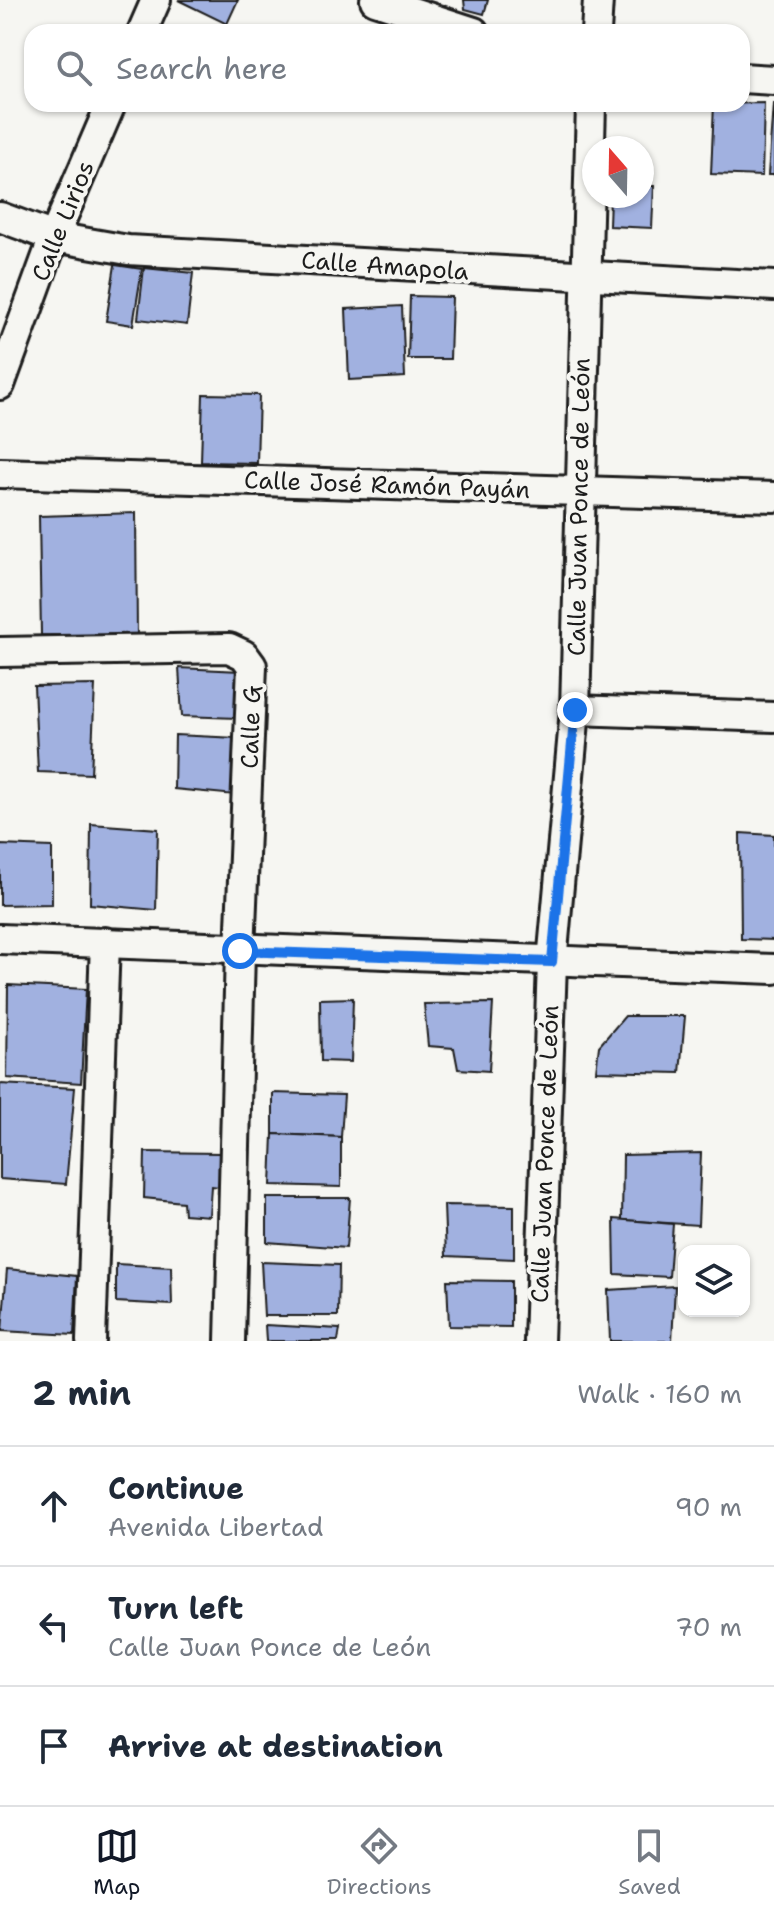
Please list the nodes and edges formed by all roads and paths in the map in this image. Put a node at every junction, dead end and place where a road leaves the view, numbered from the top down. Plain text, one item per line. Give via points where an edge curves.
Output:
1 (156, 0) edge
2 (375, 0) edge
3 (598, 0) edge
4 (146, 24) edge
5 (449, 24) edge
6 (596, 24) edge
7 (750, 78) edge
8 (774, 80) edge
9 (108, 112) edge
10 (591, 112) edge
11 (0, 217) edge
12 (54, 237) junction
13 (584, 278) junction
14 (774, 286) edge
15 (0, 385) edge
16 (0, 473) edge
17 (579, 491) junction
18 (774, 497) edge
19 (0, 652) edge
20 (575, 710) junction
21 (774, 717) edge
22 (0, 939) edge
23 (105, 942) junction
24 (240, 951) junction
25 (552, 962) junction
26 (774, 969) edge
27 (91, 1341) edge
28 (230, 1341) edge
29 (539, 1341) edge

1 - 4 street
2 - 5 street
3 - 6 street
7 - 8 street
9 - 12 street, Calle Lirios
10 - 13 street, Calle Juan Ponce de León
11 - 12 street, Calle Amapola
12 - 13 street, Calle Amapola via 128,250
12 - 15 street, Calle Lirios
13 - 14 street, Calle Amapola
13 - 17 street, Calle Juan Ponce de León
16 - 17 street, Calle José Ramón Payán
17 - 18 street, Calle José Ramón Payán
17 - 20 street, Calle Juan Ponce de León
19 - 24 street, Calle G via 229,648 244,655 254,680
20 - 21 street
20 - 25 street, Calle Juan Ponce de León
22 - 23 street
23 - 24 street
23 - 27 street
24 - 25 street
24 - 28 street, Calle G
25 - 26 street
25 - 29 street, Calle Juan Ponce de León

